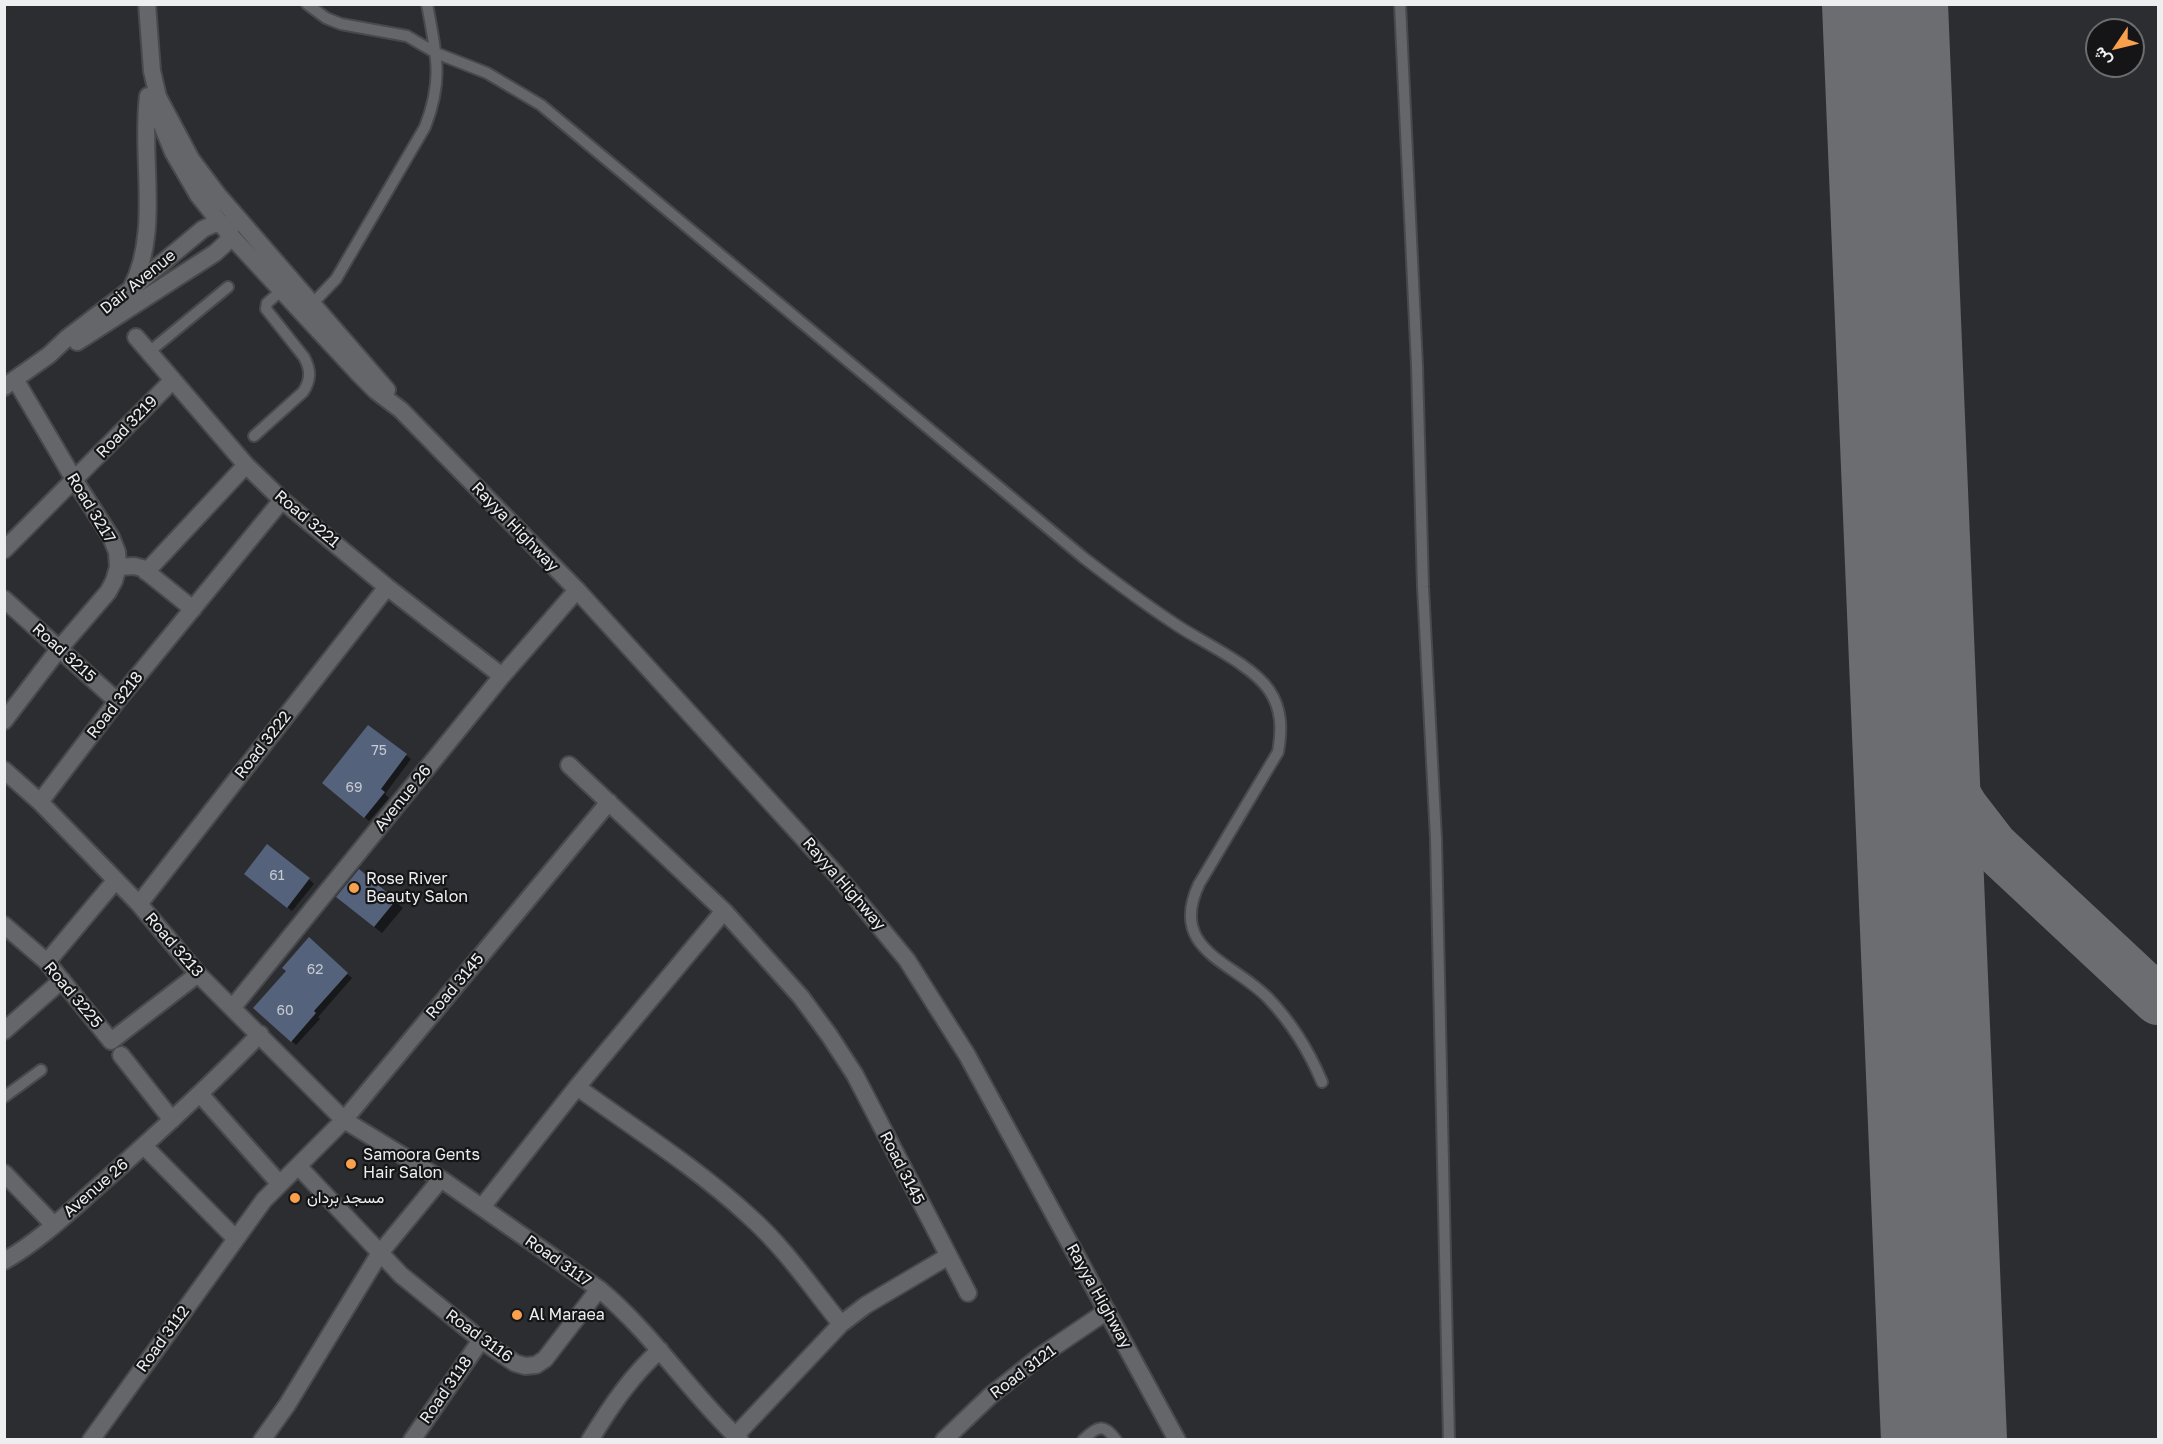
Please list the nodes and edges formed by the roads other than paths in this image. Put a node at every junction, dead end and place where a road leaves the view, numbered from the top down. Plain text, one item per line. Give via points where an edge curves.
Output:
1 (147, 4) edge
2 (307, 4) edge
3 (427, 4) edge
4 (1400, 4) edge
5 (436, 53) junction
6 (152, 72) junction
7 (158, 97) junction
8 (228, 207) junction
9 (227, 228) junction
10 (255, 237) junction
11 (228, 287) dead end
12 (131, 289) junction
13 (281, 291) junction
14 (313, 303) junction
15 (136, 337) dead end
16 (149, 352) junction
17 (49, 355) junction
18 (173, 380) junction
19 (10, 383) edge
20 (401, 410) junction
21 (254, 436) dead end
22 (246, 465) junction
23 (75, 481) junction
24 (282, 500) junction
25 (4, 550) edge
26 (118, 567) junction
27 (146, 572) junction
28 (387, 587) junction
29 (577, 590) junction
30 (6, 605) edge
31 (193, 609) junction
32 (59, 649) junction
33 (502, 676) junction
34 (117, 701) junction
35 (4, 721) edge
36 (570, 765) dead end
37 (8, 779) edge
38 (40, 802) junction
39 (609, 802) junction
40 (116, 881) junction
41 (140, 904) junction
42 (724, 911) junction
43 (7, 934) edge
44 (47, 962) junction
45 (198, 974) junction
46 (62, 980) junction
47 (233, 1007) junction
48 (4, 1032) edge
49 (260, 1034) junction
50 (121, 1055) dead end
51 (41, 1070) dead end
52 (1322, 1082) dead end
53 (577, 1087) junction
54 (200, 1094) junction
55 (4, 1097) edge
56 (172, 1120) junction
57 (344, 1120) junction
58 (144, 1146) junction
59 (299, 1167) junction
60 (4, 1173) edge
61 (441, 1179) junction
62 (279, 1184) junction
63 (482, 1208) junction
64 (54, 1225) junction
65 (235, 1238) junction
66 (380, 1253) junction
67 (947, 1257) junction
68 (4, 1261) edge
69 (599, 1289) junction
70 (968, 1293) dead end
71 (1107, 1311) junction
72 (841, 1324) junction
73 (481, 1341) junction
74 (660, 1350) junction
75 (738, 1437) edge
76 (416, 1438) edge
77 (91, 1440) edge
78 (262, 1440) edge
79 (590, 1440) edge
80 (944, 1440) edge
81 (1083, 1440) edge
82 (1116, 1440) edge
83 (1177, 1440) edge
84 (1449, 1440) edge

1 - 6 street, Rayya Highway
2 - 5 lane via 341,24 407,36
3 - 5 lane
4 - 84 lane via 1436,839
5 - 14 lane via 438,78 425,127 336,279
5 - 52 lane via 487,73 541,105 1084,558 1161,615 1261,680 1279,710 1278,752 1198,884 1190,910 1191,924 1203,949 1247,980 1284,1016
6 - 7 street, Rayya Highway
6 - 12 street via 147,100 145,245 142,265
7 - 8 street, Rayya Highway via 191,159
7 - 9 street, Rayya Highway via 158,114 173,152 198,195
8 - 9 street
8 - 10 street, Rayya Highway
9 - 10 street
9 - 12 street, Dair Avenue via 203,229
9 - 13 street, Rayya Highway
9 - 17 street, Dair Avenue via 227,242 215,253 80,340
10 - 14 street, Rayya Highway
11 - 16 lane
12 - 17 street, Dair Avenue
13 - 20 street, Rayya Highway via 364,379
13 - 21 lane via 267,303 266,309 304,357 310,375 303,392
14 - 20 street, Rayya Highway via 382,382
15 - 16 street, Road 3221
16 - 18 street, Road 3221
17 - 19 street, Dair Avenue
18 - 22 street, Road 3221
18 - 23 street, Road 3219
19 - 23 street, Road 3217
20 - 29 street, Rayya Highway
22 - 24 street, Road 3221
22 - 27 street
23 - 25 street, Road 3219
23 - 26 street, Road 3217 via 111,537
24 - 28 street, Road 3221
24 - 31 street, Road 3218
26 - 27 street via 134,566
26 - 32 street via 108,592
27 - 31 street
28 - 33 street, Road 3221
28 - 41 street, Road 3222
29 - 33 street, Avenue 26
29 - 71 street, Rayya Highway via 836,874 907,960 967,1055
30 - 32 street, Road 3215
31 - 34 street, Road 3218
32 - 34 street, Road 3215
32 - 35 street
33 - 47 street, Avenue 26
34 - 38 street, Road 3218
36 - 39 street, Road 3145
37 - 38 street, Road 3213
38 - 40 street, Road 3213
39 - 42 street, Road 3145
39 - 57 street, Road 3145
40 - 41 street, Road 3213
40 - 44 street
41 - 45 street, Road 3213
42 - 53 street
42 - 67 street, Road 3145 via 801,997 855,1075
43 - 44 street, Road 3225
44 - 46 street, Road 3225
45 - 46 street, Road 3225 via 111,1041
45 - 47 street, Road 3213
46 - 48 street
47 - 49 street, Road 3213
49 - 54 street, Avenue 26
49 - 57 street, Road 3213
50 - 56 street
51 - 55 lane
53 - 63 street
53 - 72 street via 751,1217
54 - 56 street, Avenue 26
54 - 62 street
56 - 58 street, Avenue 26
57 - 59 street, Road 3145
57 - 61 street, Road 3117
58 - 64 street, Avenue 26
58 - 65 street
59 - 62 street, Road 3112
59 - 66 street, Road 3116
60 - 64 street
61 - 63 street, Road 3117
61 - 66 street
62 - 65 street, Road 3112
63 - 69 street, Road 3117
64 - 68 street, Avenue 26
65 - 77 street, Road 3112
66 - 73 street, Road 3116
66 - 78 street
67 - 70 street, Road 3145
67 - 72 street
69 - 73 street, Road 3116 via 545,1359 536,1365 515,1363
69 - 74 street, Road 3117
71 - 80 street, Road 3121 via 990,1396
71 - 83 street, Rayya Highway
72 - 75 street
73 - 76 street, Road 3118
74 - 75 street, Road 3117
74 - 79 street via 619,1394
81 - 82 lane via 1091,1431 1103,1428

